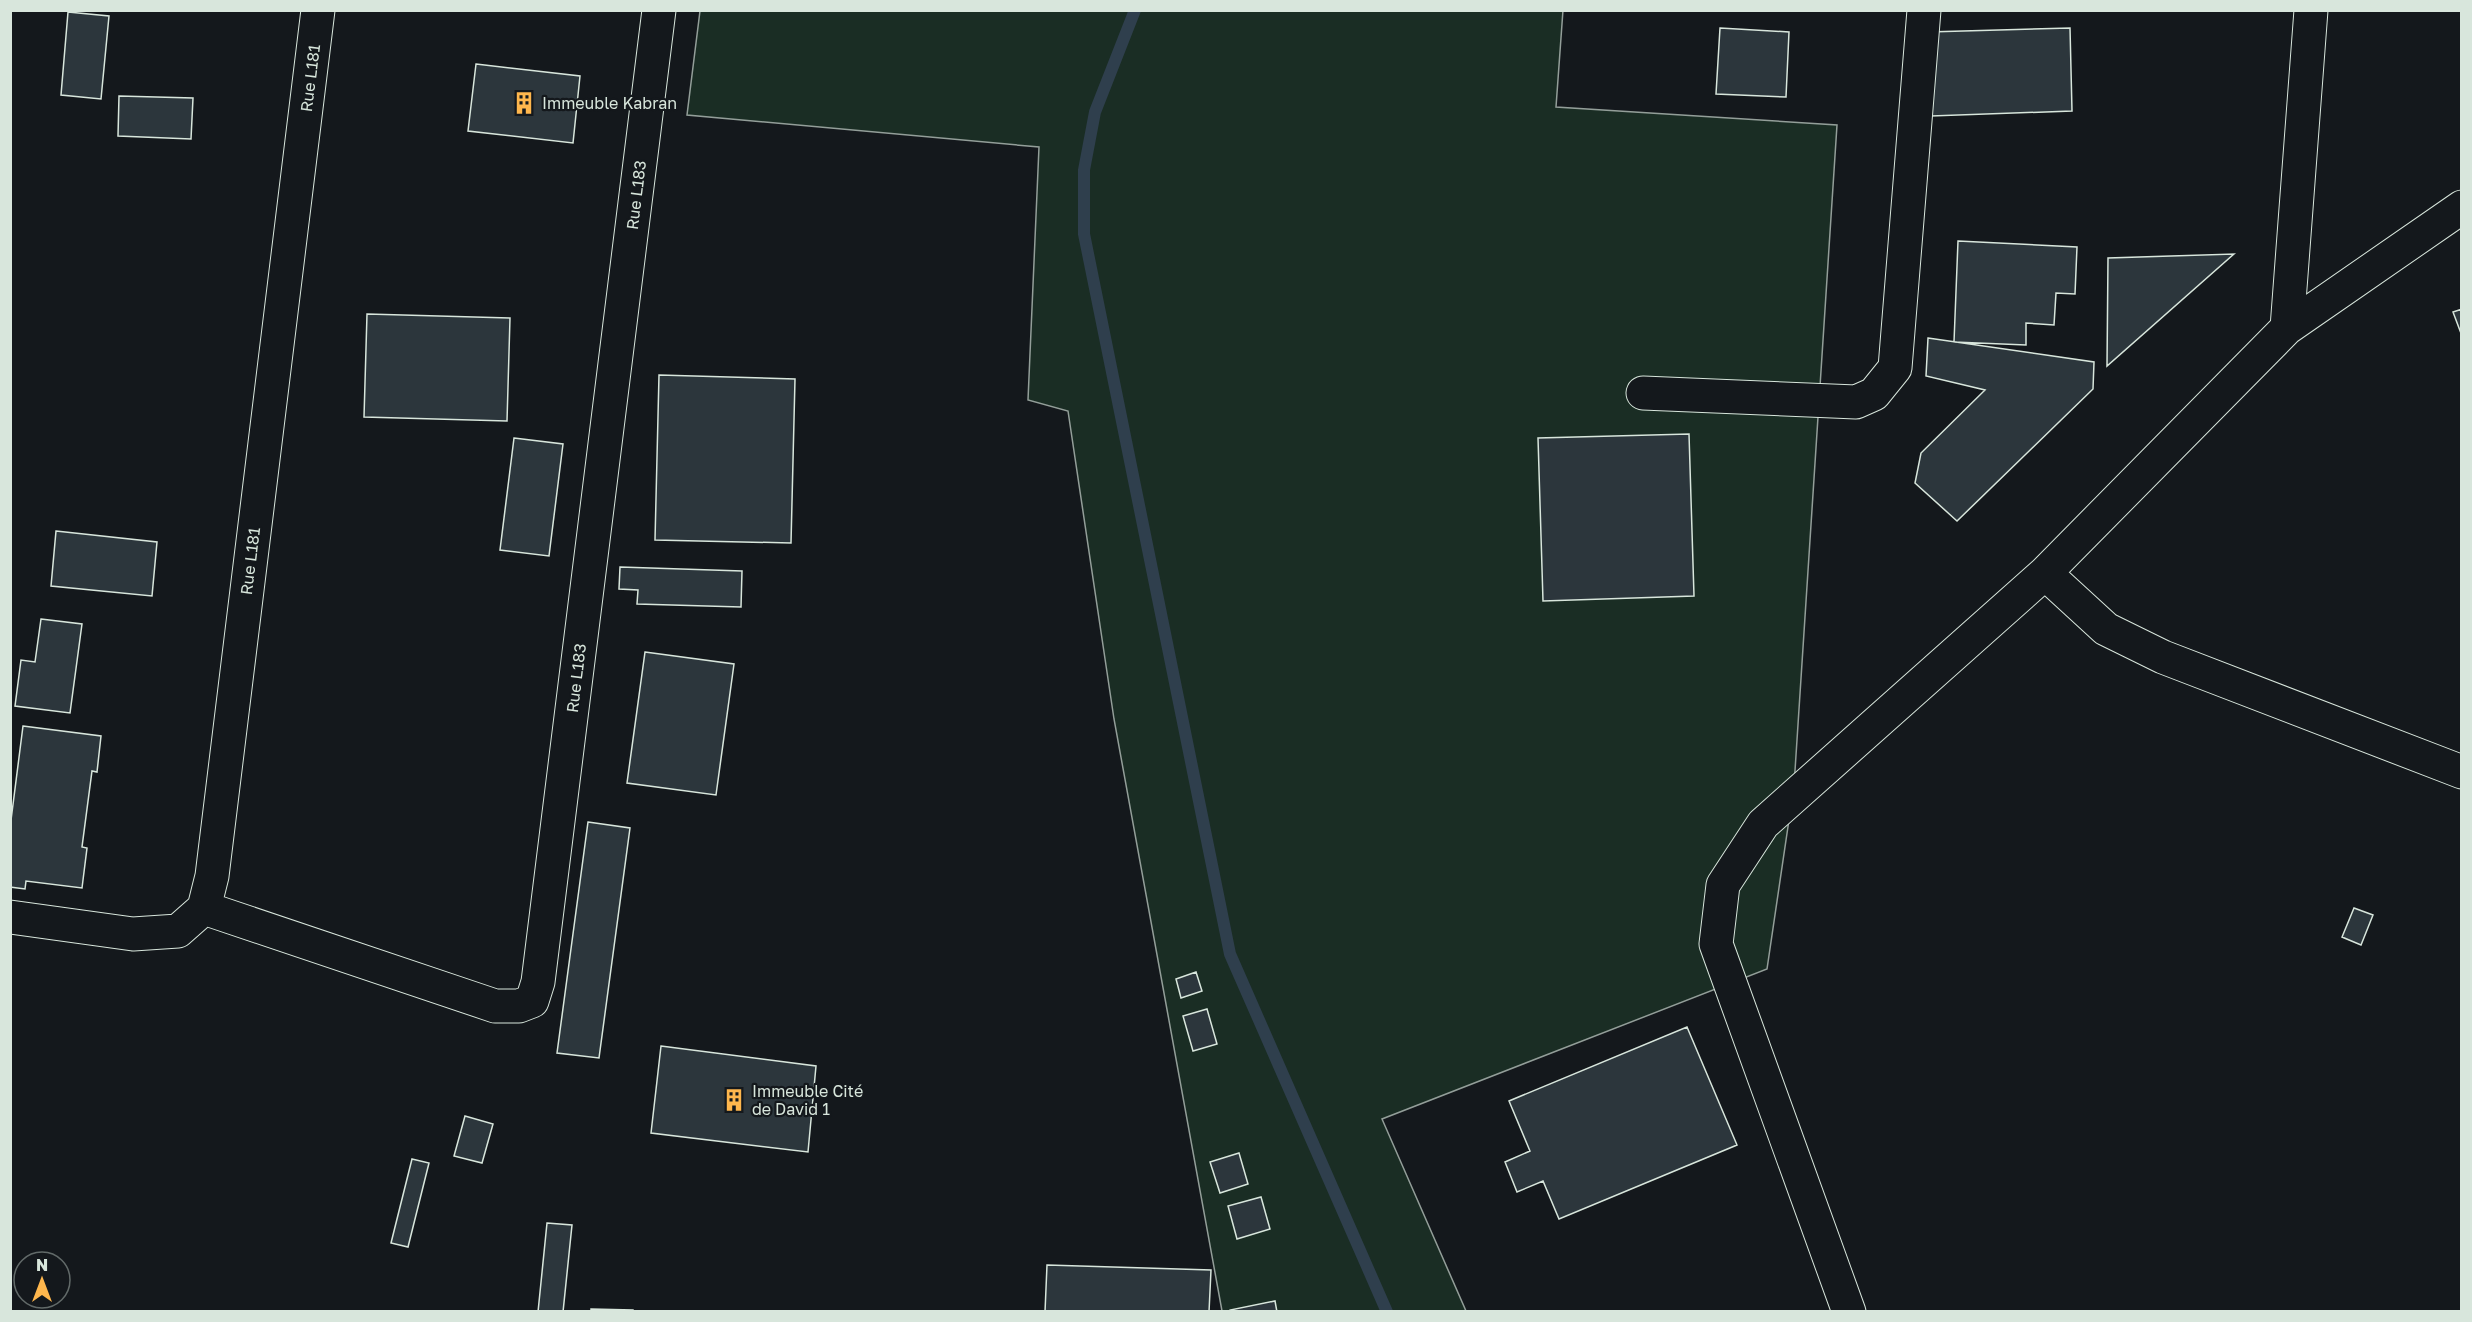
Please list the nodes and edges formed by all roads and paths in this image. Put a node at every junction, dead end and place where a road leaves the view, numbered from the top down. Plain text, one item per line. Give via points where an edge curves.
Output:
1 (318, 10) edge
2 (659, 10) edge
3 (1924, 10) edge
4 (2311, 10) edge
5 (2462, 207) edge
6 (2287, 328) junction
7 (1643, 393) dead end
8 (2045, 573) junction
9 (2462, 772) edge
10 (204, 908) junction
11 (10, 917) edge
12 (1849, 1311) edge

1 - 10 street, Rue L181 via 212,876
2 - 10 street, Rue L183 via 538,982 532,1001 519,1006 495,1006
3 - 7 street via 1895,368 1874,394 1856,402
4 - 6 street
5 - 6 street
6 - 8 street
8 - 9 street via 2106,629 2163,657
8 - 12 street via 1763,824 1723,885 1716,944
10 - 11 street via 178,931 133,934

